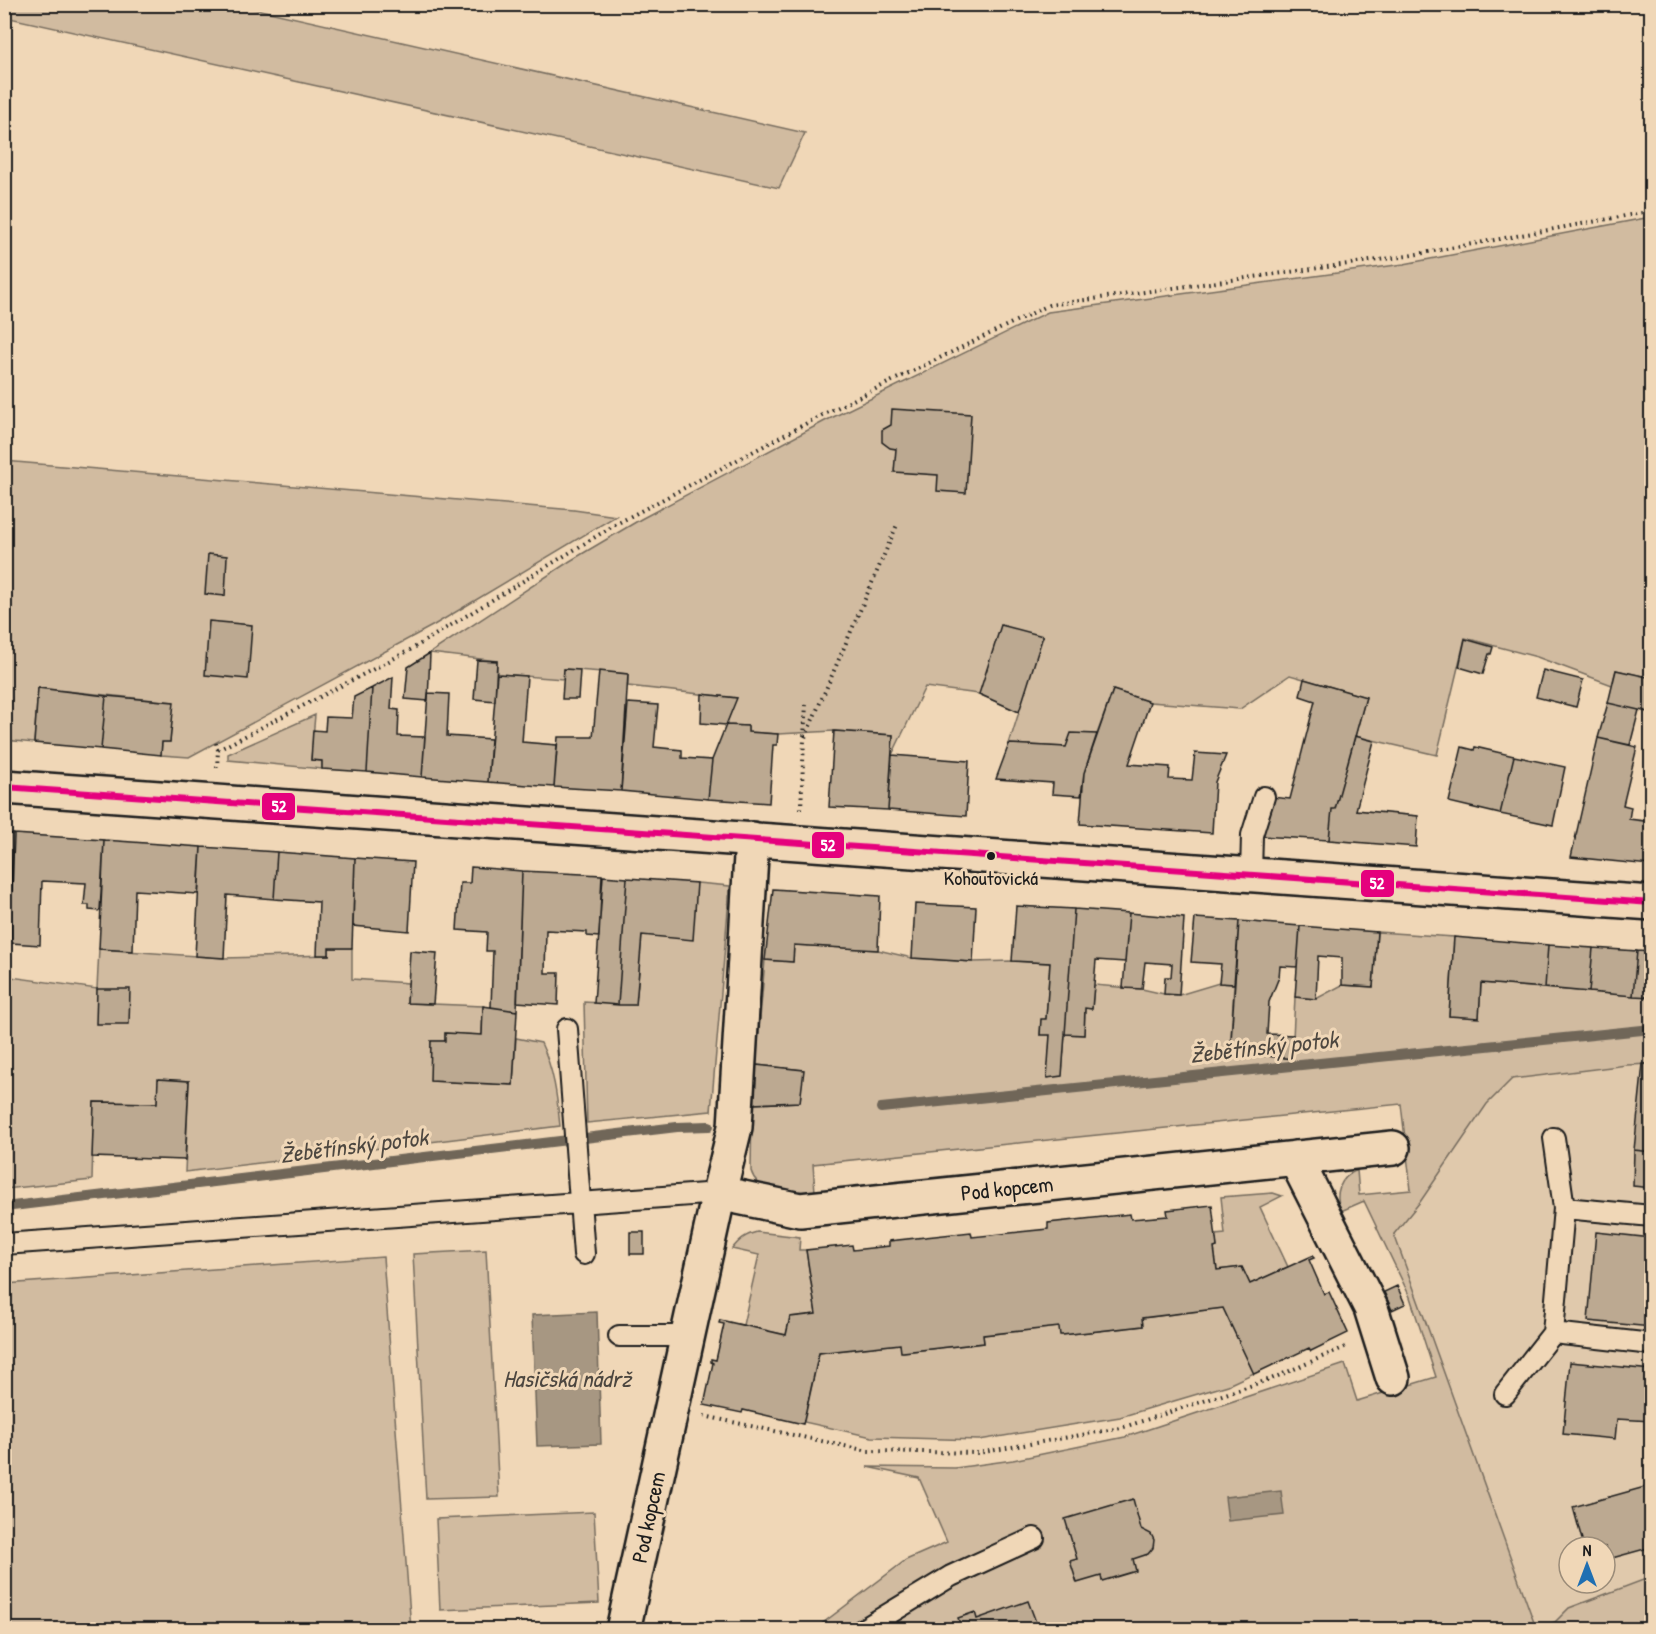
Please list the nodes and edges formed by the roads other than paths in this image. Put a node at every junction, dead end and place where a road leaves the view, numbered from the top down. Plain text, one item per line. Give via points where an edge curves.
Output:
1 (4, 787) edge
2 (1264, 797) dead end
3 (752, 839) junction
4 (1251, 874) junction
5 (1652, 903) edge
6 (567, 1029) dead end
7 (1554, 1138) dead end
8 (1394, 1148) dead end
9 (1295, 1158) junction
10 (719, 1193) junction
11 (581, 1203) junction
12 (1564, 1208) junction
13 (1652, 1216) edge
14 (4, 1244) edge
15 (584, 1254) dead end
16 (1553, 1333) junction
17 (619, 1336) dead end
18 (687, 1336) junction
19 (1652, 1344) edge
20 (1394, 1378) dead end
21 (1505, 1394) dead end
22 (1034, 1538) dead end
23 (623, 1629) edge
24 (862, 1629) edge

1 - 3 street
2 - 4 lane via 1252,835
3 - 4 street
3 - 10 street, Pod kopcem via 735,1127
4 - 5 street
6 - 11 lane
7 - 12 lane
8 - 9 street, Pod kopcem
9 - 10 street, Pod kopcem via 800,1210
9 - 20 street via 1371,1308
10 - 11 lane
10 - 18 street, Pod kopcem
11 - 14 lane
11 - 15 lane
12 - 13 lane
12 - 16 lane
16 - 19 lane
16 - 21 lane
17 - 18 lane
18 - 23 street, Pod kopcem
22 - 24 lane via 951,1576

